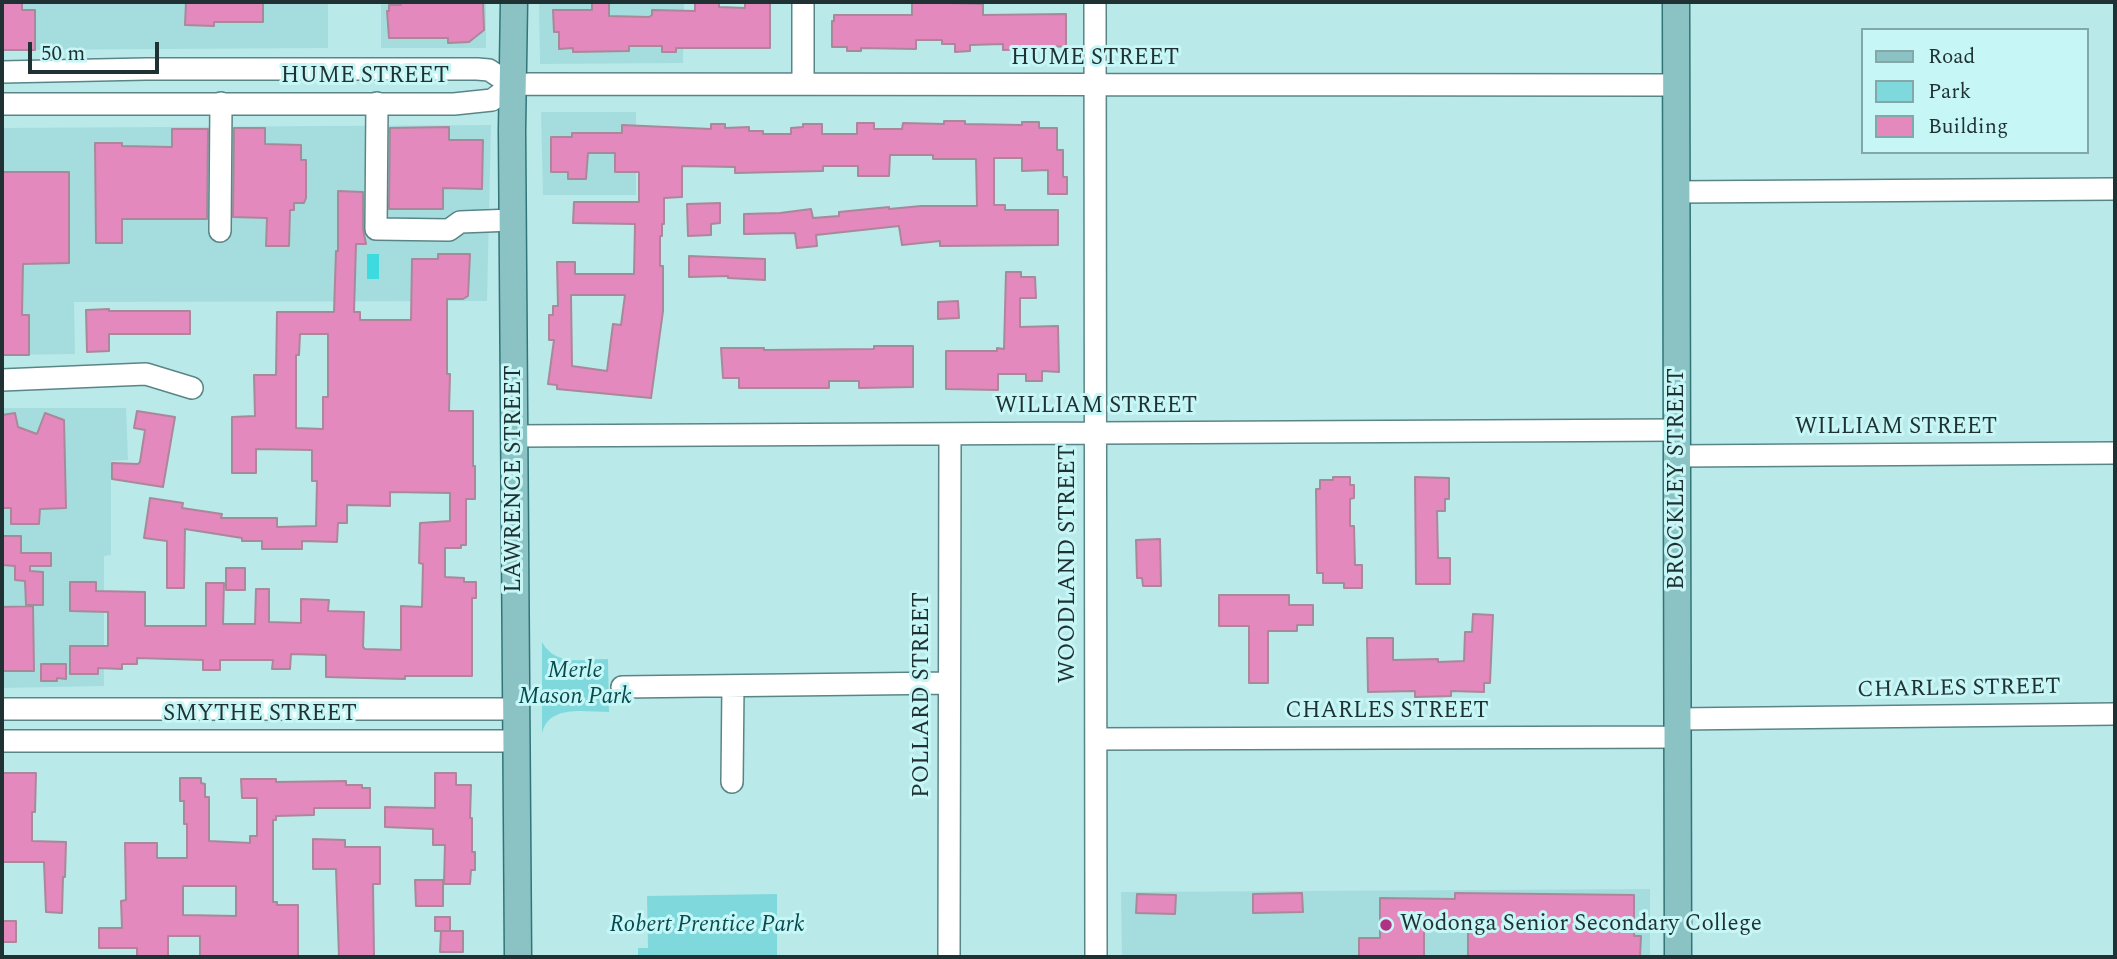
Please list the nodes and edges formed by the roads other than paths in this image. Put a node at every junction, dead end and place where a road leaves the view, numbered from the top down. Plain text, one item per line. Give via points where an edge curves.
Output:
1 (514, 2) edge
2 (803, 2) edge
3 (1095, 2) edge
4 (1676, 2) edge
5 (301, 68) junction
6 (453, 69) junction
7 (93, 71) junction
8 (2, 72) edge
9 (803, 84) junction
10 (512, 85) junction
11 (1095, 85) junction
12 (1677, 85) junction
13 (220, 103) junction
14 (302, 103) junction
15 (377, 103) junction
16 (2, 104) edge
17 (93, 104) junction
18 (454, 104) junction
19 (2115, 189) edge
20 (1676, 192) junction
21 (513, 220) junction
22 (220, 231) dead end
23 (2, 380) edge
24 (192, 388) dead end
25 (1095, 433) junction
26 (950, 434) junction
27 (515, 436) junction
28 (1678, 443) junction
29 (2115, 453) edge
30 (949, 683) junction
31 (733, 686) junction
32 (622, 687) dead end
33 (2, 709) edge
34 (43, 709) junction
35 (395, 709) junction
36 (517, 709) junction
37 (2115, 714) edge
38 (1678, 728) junction
39 (1096, 739) junction
40 (2, 741) edge
41 (44, 741) junction
42 (395, 741) junction
43 (517, 741) junction
44 (732, 782) dead end
45 (518, 957) edge
46 (949, 957) edge
47 (1096, 957) edge
48 (1678, 957) edge

1 - 10 main road, LAWRENCE STREET
2 - 9 street
3 - 11 street, WOODLAND STREET
4 - 12 main road, BROCKLEY STREET
5 - 6 street, HUME STREET
5 - 7 street, HUME STREET
5 - 14 street
6 - 10 street, HUME STREET via 489,70
6 - 18 street
7 - 8 street, HUME STREET
7 - 17 street
9 - 10 street, HUME STREET
9 - 11 street, HUME STREET
10 - 18 street, HUME STREET via 492,100
10 - 21 main road, LAWRENCE STREET
11 - 12 street, HUME STREET
11 - 25 street, WOODLAND STREET
12 - 20 main road, BROCKLEY STREET
13 - 14 street, HUME STREET
13 - 17 street, HUME STREET
13 - 22 street
14 - 15 street, HUME STREET
15 - 18 street, HUME STREET
15 - 21 street via 376,229 449,230 460,222
16 - 17 street, HUME STREET
19 - 20 street
20 - 28 main road, BROCKLEY STREET
21 - 27 main road, LAWRENCE STREET
23 - 24 street via 146,374
25 - 26 street, WILLIAM STREET
25 - 28 street, WILLIAM STREET
25 - 39 street, WOODLAND STREET
26 - 27 street, WILLIAM STREET
26 - 30 street, POLLARD STREET
27 - 36 main road, LAWRENCE STREET
28 - 29 street, WILLIAM STREET
28 - 38 main road, BROCKLEY STREET
30 - 31 street
30 - 46 street, POLLARD STREET
31 - 32 street
31 - 44 street
33 - 34 street, SMYTHE STREET
34 - 35 street, SMYTHE STREET
34 - 41 street
35 - 36 street, SMYTHE STREET
35 - 42 street
36 - 43 main road, LAWRENCE STREET
37 - 38 street, CHARLES STREET
38 - 39 street, CHARLES STREET
38 - 48 main road, BROCKLEY STREET
39 - 47 street, WOODLAND STREET
40 - 41 street, SMYTHE STREET
41 - 42 street, SMYTHE STREET
42 - 43 street, SMYTHE STREET
43 - 45 main road, LAWRENCE STREET

